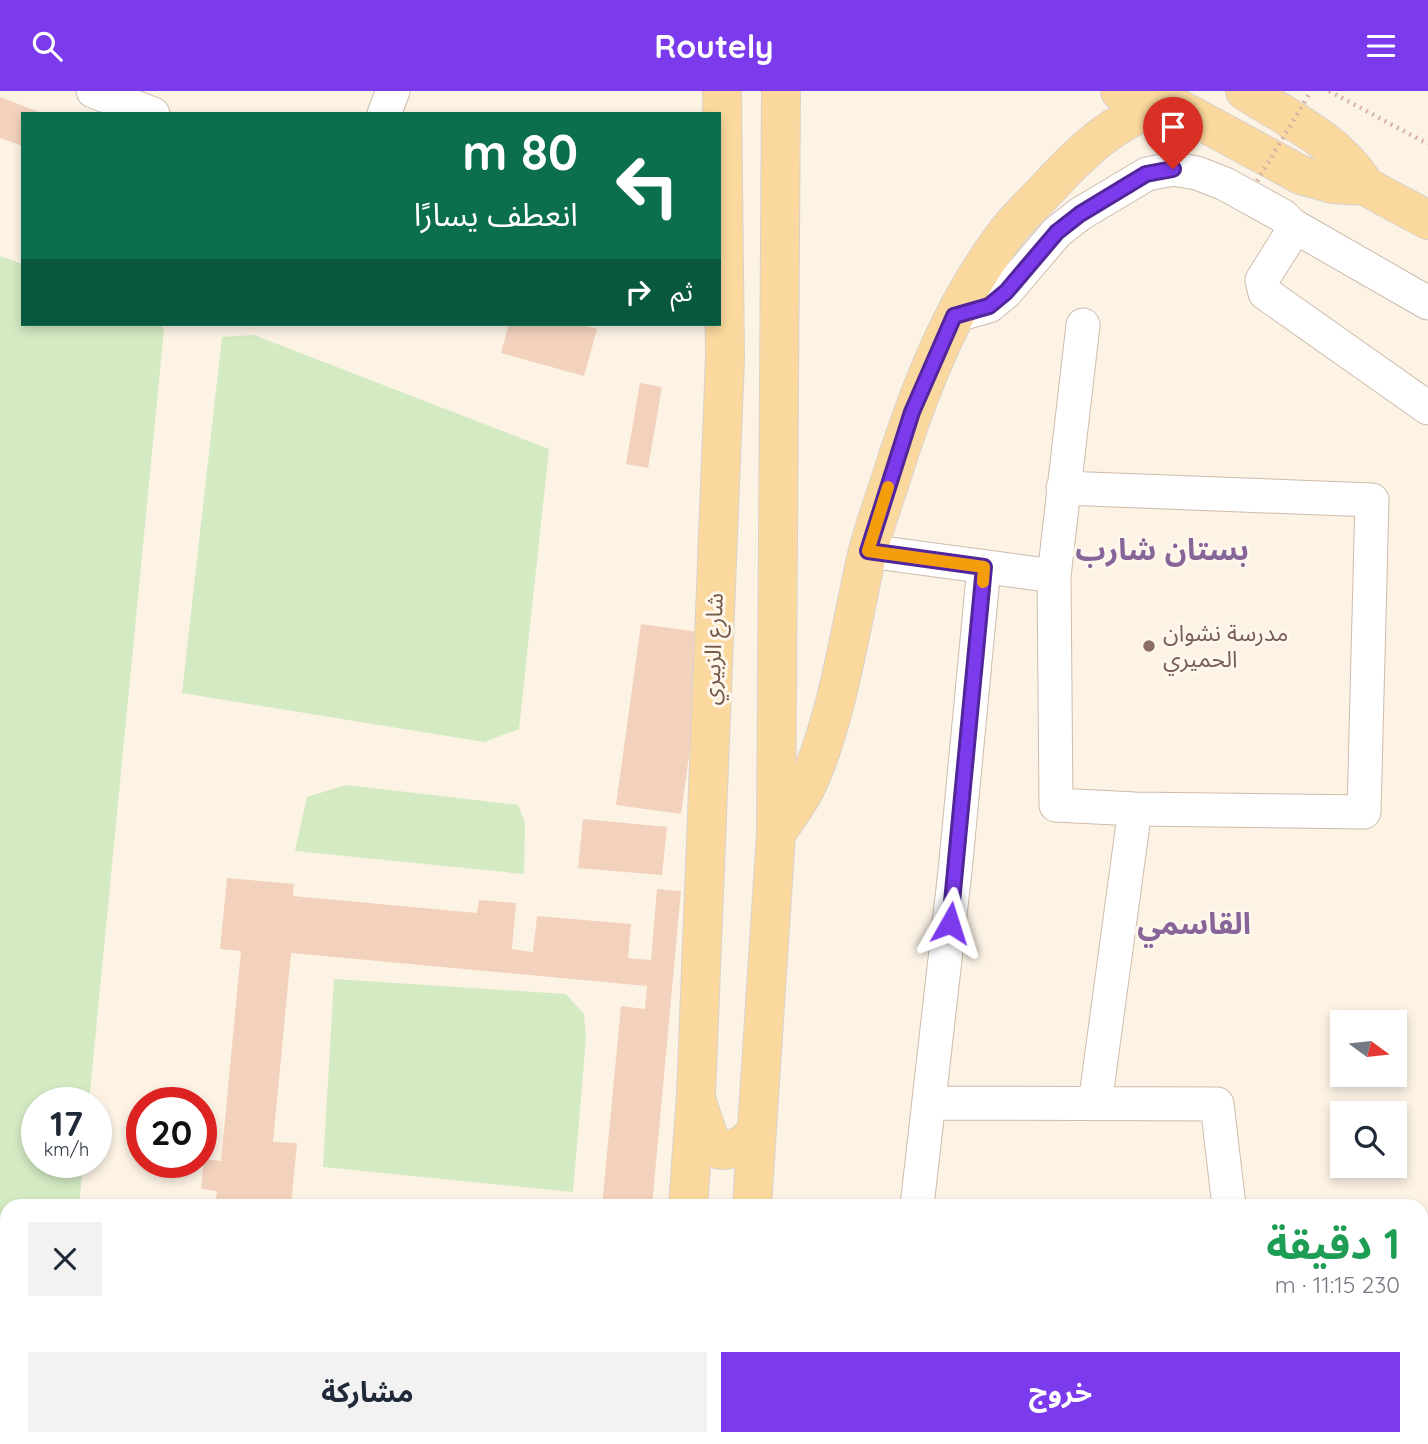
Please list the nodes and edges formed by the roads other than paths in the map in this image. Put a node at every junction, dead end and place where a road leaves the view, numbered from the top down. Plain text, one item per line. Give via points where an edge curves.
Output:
1 (93, 91) edge
2 (393, 91) edge
3 (722, 91) edge
4 (781, 91) edge
5 (1120, 91) edge
6 (1245, 91) edge
7 (1171, 104) junction
8 (154, 106) edge
9 (385, 112) edge
10 (1365, 186) junction
11 (1428, 220) edge
12 (1292, 225) junction
13 (1428, 303) edge
14 (954, 316) junction
15 (1083, 325) dead end
16 (1428, 408) edge
17 (1063, 488) junction
18 (868, 551) junction
19 (984, 567) junction
20 (1054, 576) junction
21 (1135, 809) junction
22 (776, 834) junction
23 (696, 1096) junction
24 (930, 1103) junction
25 (1095, 1104) junction
26 (756, 1132) junction
27 (689, 1199) edge
28 (752, 1199) edge
29 (917, 1199) edge
30 (1228, 1199) edge

1 - 8 street
2 - 9 street
3 - 23 main road, شارع الزبيري via 725,358
4 - 22 main road
5 - 7 main road
6 - 10 main road via 1333,148
7 - 10 main road via 1301,175
7 - 14 main road via 1130,116 1059,176 1009,230
10 - 11 main road
12 - 13 street
12 - 14 street via 1237,190 1197,173 1173,169 1146,174 1057,232 989,306
12 - 16 street via 1262,280 1265,293
14 - 18 main road via 912,412
15 - 17 street
17 - 20 street
17 - 21 street via 1372,500 1364,812
18 - 19 street
18 - 22 main road via 818,759 806,788
19 - 20 street
19 - 24 street
20 - 21 street via 1056,805
21 - 25 street
22 - 26 main road
23 - 26 main road via 710,1141 720,1150 745,1145
23 - 27 main road, شارع الزبيري
24 - 25 street
24 - 29 street
25 - 30 street via 1217,1104
26 - 28 main road

